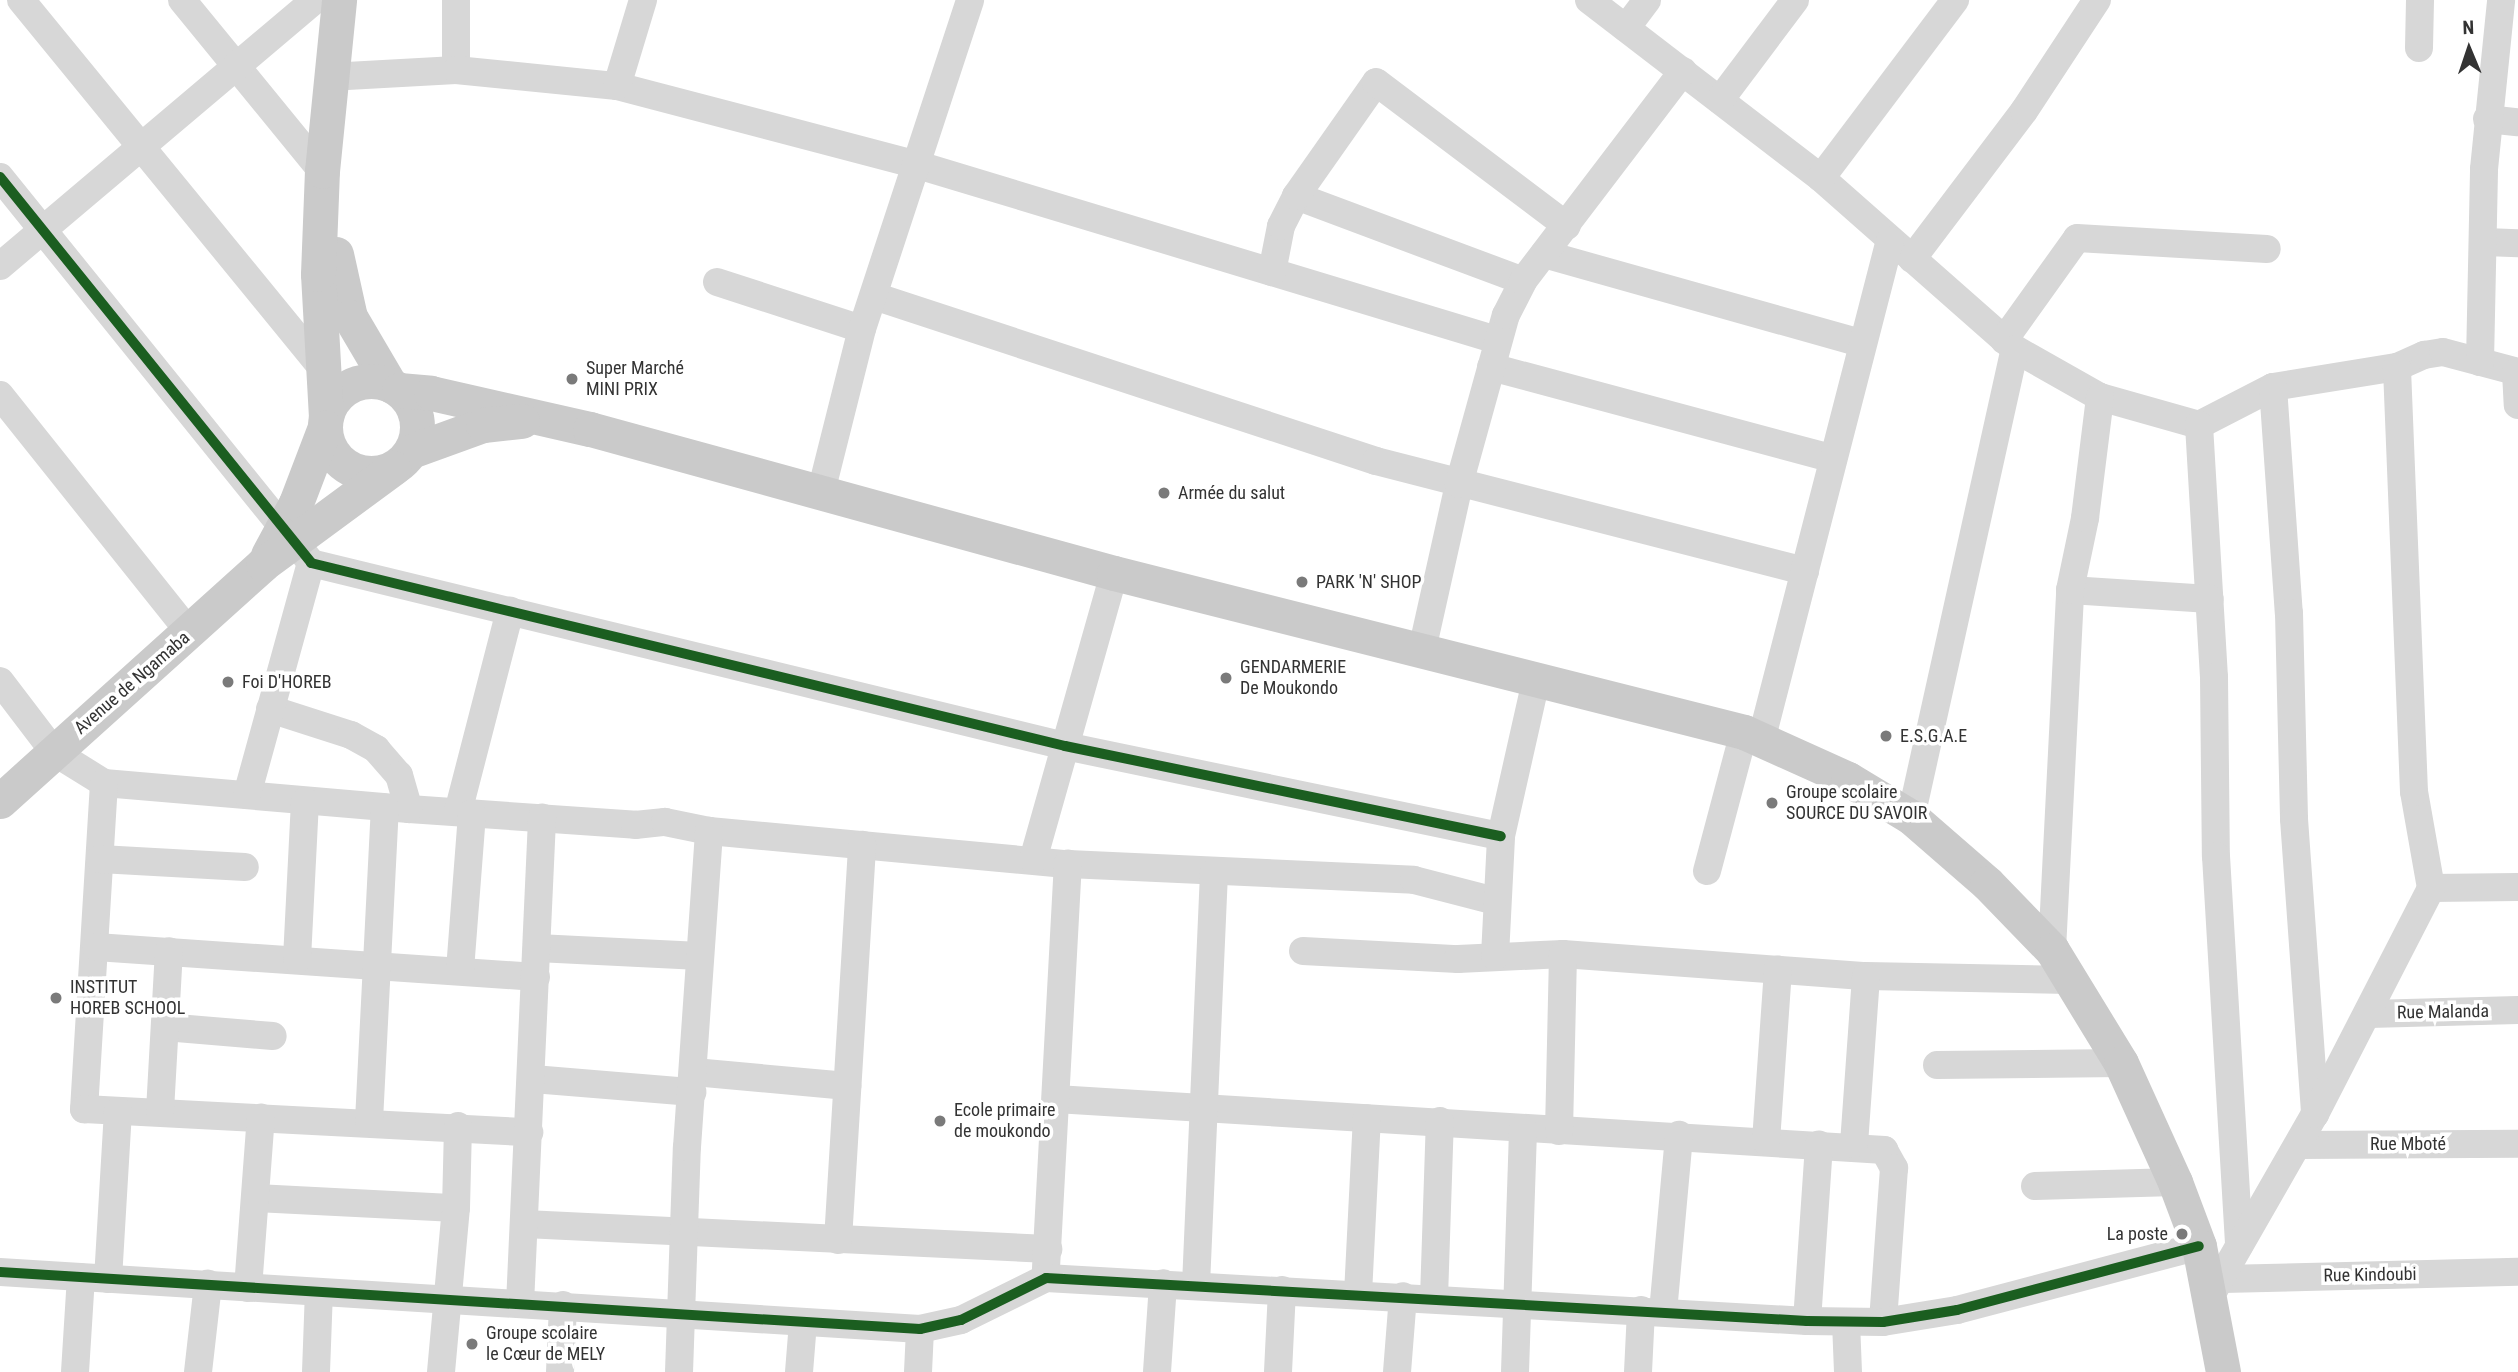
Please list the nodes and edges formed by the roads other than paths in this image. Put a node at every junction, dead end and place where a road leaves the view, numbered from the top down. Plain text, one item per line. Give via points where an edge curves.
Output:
1 (21, 0) edge
2 (182, 0) edge
3 (316, 0) edge
4 (339, 0) edge
5 (353, 0) edge
6 (456, 0) edge
7 (643, 0) edge
8 (970, 0) edge
9 (1589, 0) edge
10 (1647, 0) edge
11 (1795, 0) edge
12 (1955, 0) edge
13 (2097, 0) edge
14 (2420, 0) edge
15 (2500, 2) edge
16 (1626, 28) junction
17 (2418, 48) dead end
18 (236, 67) junction
19 (456, 70) junction
20 (1683, 71) junction
21 (347, 76) junction
22 (617, 86) junction
23 (1720, 100) junction
24 (2487, 119) junction
25 (2518, 122) edge
26 (139, 146) junction
27 (918, 165) junction
28 (322, 171) junction
29 (0, 177) edge
30 (1821, 178) junction
31 (1296, 196) junction
32 (1567, 226) junction
33 (41, 229) junction
34 (1890, 240) junction
35 (2485, 242) junction
36 (2518, 243) edge
37 (2267, 249) dead end
38 (1544, 254) junction
39 (1912, 259) junction
40 (0, 265) edge
41 (1272, 272) junction
42 (1524, 281) junction
43 (717, 282) dead end
44 (874, 296) junction
45 (862, 329) junction
46 (1497, 340) junction
47 (1861, 343) junction
48 (2009, 345) junction
49 (2480, 362) junction
50 (321, 366) junction
51 (1491, 367) junction
52 (2398, 367) junction
53 (2517, 372) edge
54 (394, 387) junction
55 (2273, 387) junction
56 (0, 395) edge
57 (2100, 397) junction
58 (2518, 405) edge
59 (550, 420) junction
60 (325, 422) junction
61 (2199, 425) junction
62 (1831, 458) junction
63 (402, 460) junction
64 (1459, 484) junction
65 (821, 492) junction
66 (296, 544) junction
67 (1805, 571) junction
68 (1114, 573) junction
69 (2070, 590) junction
70 (2210, 599) junction
71 (510, 611) junction
72 (190, 632) junction
73 (1422, 650) junction
74 (0, 681) edge
75 (1536, 681) junction
76 (270, 709) junction
77 (1753, 734) junction
78 (1065, 746) junction
79 (54, 752) junction
80 (104, 783) junction
81 (247, 795) junction
82 (0, 801) edge
83 (306, 801) junction
84 (397, 808) junction
85 (465, 813) junction
86 (542, 817) junction
87 (1911, 817) junction
88 (709, 831) junction
89 (1501, 836) junction
90 (862, 845) junction
91 (100, 859) junction
92 (1033, 860) junction
93 (1068, 864) junction
94 (245, 867) dead end
95 (1707, 871) dead end
96 (1214, 872) junction
97 (2518, 887) edge
98 (2431, 888) junction
99 (1495, 901) junction
100 (96, 947) junction
101 (537, 948) junction
102 (169, 951) junction
103 (1303, 951) dead end
104 (1563, 954) junction
105 (700, 956) junction
106 (1495, 956) junction
107 (297, 960) junction
108 (378, 965) junction
109 (2060, 965) junction
110 (1778, 969) junction
111 (460, 970) junction
112 (1866, 976) junction
113 (536, 977) junction
114 (2518, 1010) edge
115 (2369, 1014) junction
116 (165, 1027) junction
117 (273, 1035) dead end
118 (2121, 1063) junction
119 (1937, 1065) dead end
120 (533, 1079) junction
121 (693, 1082) junction
122 (847, 1086) junction
123 (1056, 1100) junction
124 (1206, 1108) junction
125 (118, 1111) junction
126 (160, 1111) junction
127 (2315, 1114) junction
128 (261, 1117) junction
129 (1367, 1118) junction
130 (369, 1121) junction
131 (1440, 1121) junction
132 (458, 1126) junction
133 (1523, 1129) junction
134 (1559, 1131) junction
135 (529, 1132) junction
136 (1679, 1135) junction
137 (1766, 1141) junction
138 (1819, 1144) junction
139 (1854, 1144) junction
140 (2518, 1144) edge
141 (2298, 1145) junction
142 (2175, 1182) junction
143 (2035, 1186) dead end
144 (257, 1198) junction
145 (456, 1208) junction
146 (525, 1224) junction
147 (687, 1233) junction
148 (838, 1240) junction
149 (2239, 1245) junction
150 (2199, 1246) junction
151 (1048, 1249) junction
152 (0, 1272) edge
153 (2518, 1272) edge
154 (94, 1278) junction
155 (1046, 1278) junction
156 (1163, 1283) junction
157 (208, 1284) junction
158 (1196, 1285) junction
159 (248, 1287) junction
160 (2216, 1288) junction
161 (1282, 1290) junction
162 (320, 1292) junction
163 (1358, 1294) junction
164 (1403, 1296) junction
165 (445, 1298) junction
166 (1434, 1298) junction
167 (1517, 1301) junction
168 (520, 1304) junction
169 (563, 1306) junction
170 (1652, 1311) junction
171 (683, 1313) junction
172 (1807, 1321) junction
173 (803, 1322) junction
174 (1846, 1322) junction
175 (1883, 1322) junction
176 (920, 1329) junction
177 (75, 1372) edge
178 (198, 1372) edge
179 (316, 1372) edge
180 (441, 1372) edge
181 (559, 1372) edge
182 (680, 1372) edge
183 (799, 1372) edge
184 (918, 1372) edge
185 (1157, 1372) edge
186 (1278, 1372) edge
187 (1397, 1372) edge
188 (1515, 1372) edge
189 (1638, 1372) edge
190 (1848, 1372) edge
191 (2223, 1372) edge

1 - 26 street
2 - 18 street
3 - 18 street
4 - 28 main road
5 - 21 main road
6 - 19 street
7 - 22 street
8 - 27 street
9 - 16 street
10 - 16 street
11 - 23 street
12 - 30 street
13 - 39 street via 2024,111
14 - 17 street
15 - 24 street
16 - 20 street
18 - 26 street
18 - 28 street
19 - 21 street
19 - 22 street
20 - 23 street
20 - 32 street
21 - 54 main road via 337,170 336,265 350,317
22 - 27 street
23 - 30 street
24 - 25 street
24 - 35 street
26 - 33 street
26 - 50 street
27 - 41 street
27 - 44 street
28 - 50 main road
29 - 33 street
30 - 34 street
31 - 32 street via 1373,83 1381,82
31 - 41 street via 1281,226
31 - 42 street
32 - 38 street
33 - 40 street
33 - 66 street
34 - 39 street
34 - 47 street
35 - 36 street
35 - 49 street
37 - 48 street via 2077,238
38 - 42 street
38 - 47 street
39 - 48 street
41 - 46 street
42 - 46 street
43 - 45 street
44 - 45 street
44 - 64 street
45 - 65 street
46 - 51 street
47 - 62 street
48 - 57 street
48 - 87 street
49 - 52 street via 2443,352
49 - 53 street
50 - 60 main road
51 - 62 street
51 - 64 street
52 - 55 street
52 - 98 street via 2414,792
53 - 58 street
54 - 59 main road
54 - 60 main road via 374,381 350,386 337,396
54 - 63 main road via 416,413 418,433
55 - 61 street
55 - 127 street via 2288,613 2295,845
56 - 72 street
57 - 61 street
57 - 69 street via 2085,518
59 - 63 main road via 484,425
59 - 65 main road
60 - 63 main road via 332,453 341,463 366,473
60 - 66 main road, Avenue de Ngamaba
61 - 70 street
62 - 67 street
63 - 66 main road, Avenue de Ngamaba
64 - 67 street
64 - 73 street
65 - 68 main road
66 - 71 street
66 - 72 main road, Avenue de Ngamaba via 263,564
66 - 76 street
67 - 77 street
68 - 73 main road
68 - 78 street
69 - 70 street
69 - 109 street
70 - 149 street via 2216,856
71 - 78 street
71 - 85 street
72 - 79 main road, Avenue de Ngamaba
73 - 75 main road
74 - 79 street
75 - 77 main road
75 - 89 street
76 - 81 street
76 - 84 street via 351,735 376,749 399,775
77 - 87 main road via 1827,767
77 - 95 street
78 - 89 street
78 - 92 street
79 - 80 street
79 - 82 main road, Avenue de Ngamaba
80 - 81 street
80 - 91 street
81 - 83 street
83 - 84 street
83 - 107 street
84 - 85 street
84 - 108 street
85 - 86 street
85 - 111 street
86 - 88 street via 635,825 665,822
86 - 101 street
87 - 109 main road via 1987,883
88 - 90 street
88 - 105 street
89 - 99 street
90 - 92 street
90 - 122 street
91 - 94 street
91 - 100 street
92 - 93 street
93 - 96 street
93 - 123 street
96 - 99 street via 1414,880
96 - 124 street
97 - 98 street
98 - 115 street
99 - 106 street
100 - 102 street
100 - 125 street via 84,1110
101 - 105 street
101 - 113 street
102 - 107 street
102 - 116 street
103 - 106 street via 1458,959
104 - 106 street
104 - 110 street
104 - 134 street
105 - 121 street
107 - 108 street
108 - 111 street
108 - 130 street
109 - 112 street
109 - 118 main road
110 - 112 street
110 - 137 street
111 - 113 street
112 - 139 street
113 - 120 street
114 - 115 street, Rue Malanda
115 - 127 street
116 - 117 street
116 - 126 street
118 - 119 street
118 - 142 main road
120 - 121 street
120 - 135 street
121 - 122 street
121 - 147 street
122 - 148 street
123 - 124 street
123 - 151 street
124 - 129 street
124 - 158 street
125 - 126 street
125 - 154 street
126 - 128 street
127 - 141 street
128 - 130 street
128 - 144 street
129 - 131 street
129 - 163 street
130 - 132 street
131 - 133 street
131 - 166 street
132 - 135 street
132 - 145 street
133 - 134 street
133 - 167 street
134 - 136 street
135 - 146 street
136 - 137 street
136 - 170 street
137 - 138 street
138 - 139 street
138 - 172 street
139 - 175 street via 1884,1150 1894,1168
140 - 141 street, Rue Mboté
141 - 149 street
142 - 143 street
142 - 150 main road
144 - 145 street
144 - 159 street
145 - 165 street
146 - 147 street
146 - 168 street
147 - 148 street
147 - 171 street
148 - 151 street
149 - 160 street
150 - 160 main road
150 - 175 street via 1957,1310
151 - 155 street
152 - 154 street
153 - 160 street, Rue Kindoubi
154 - 157 street
154 - 177 street
155 - 156 street
155 - 176 street via 961,1320
156 - 158 street
156 - 185 street
157 - 159 street
157 - 178 street
158 - 161 street
159 - 162 street
160 - 191 main road
161 - 163 street
161 - 186 street
162 - 165 street
162 - 179 street
163 - 164 street
164 - 166 street
164 - 187 street
165 - 168 street
165 - 180 street
166 - 167 street
167 - 170 street
167 - 188 street
168 - 169 street
169 - 171 street
169 - 181 street
170 - 172 street
170 - 189 street
171 - 173 street
171 - 182 street
172 - 174 street
173 - 176 street
173 - 183 street
174 - 175 street
174 - 190 street
176 - 184 street

